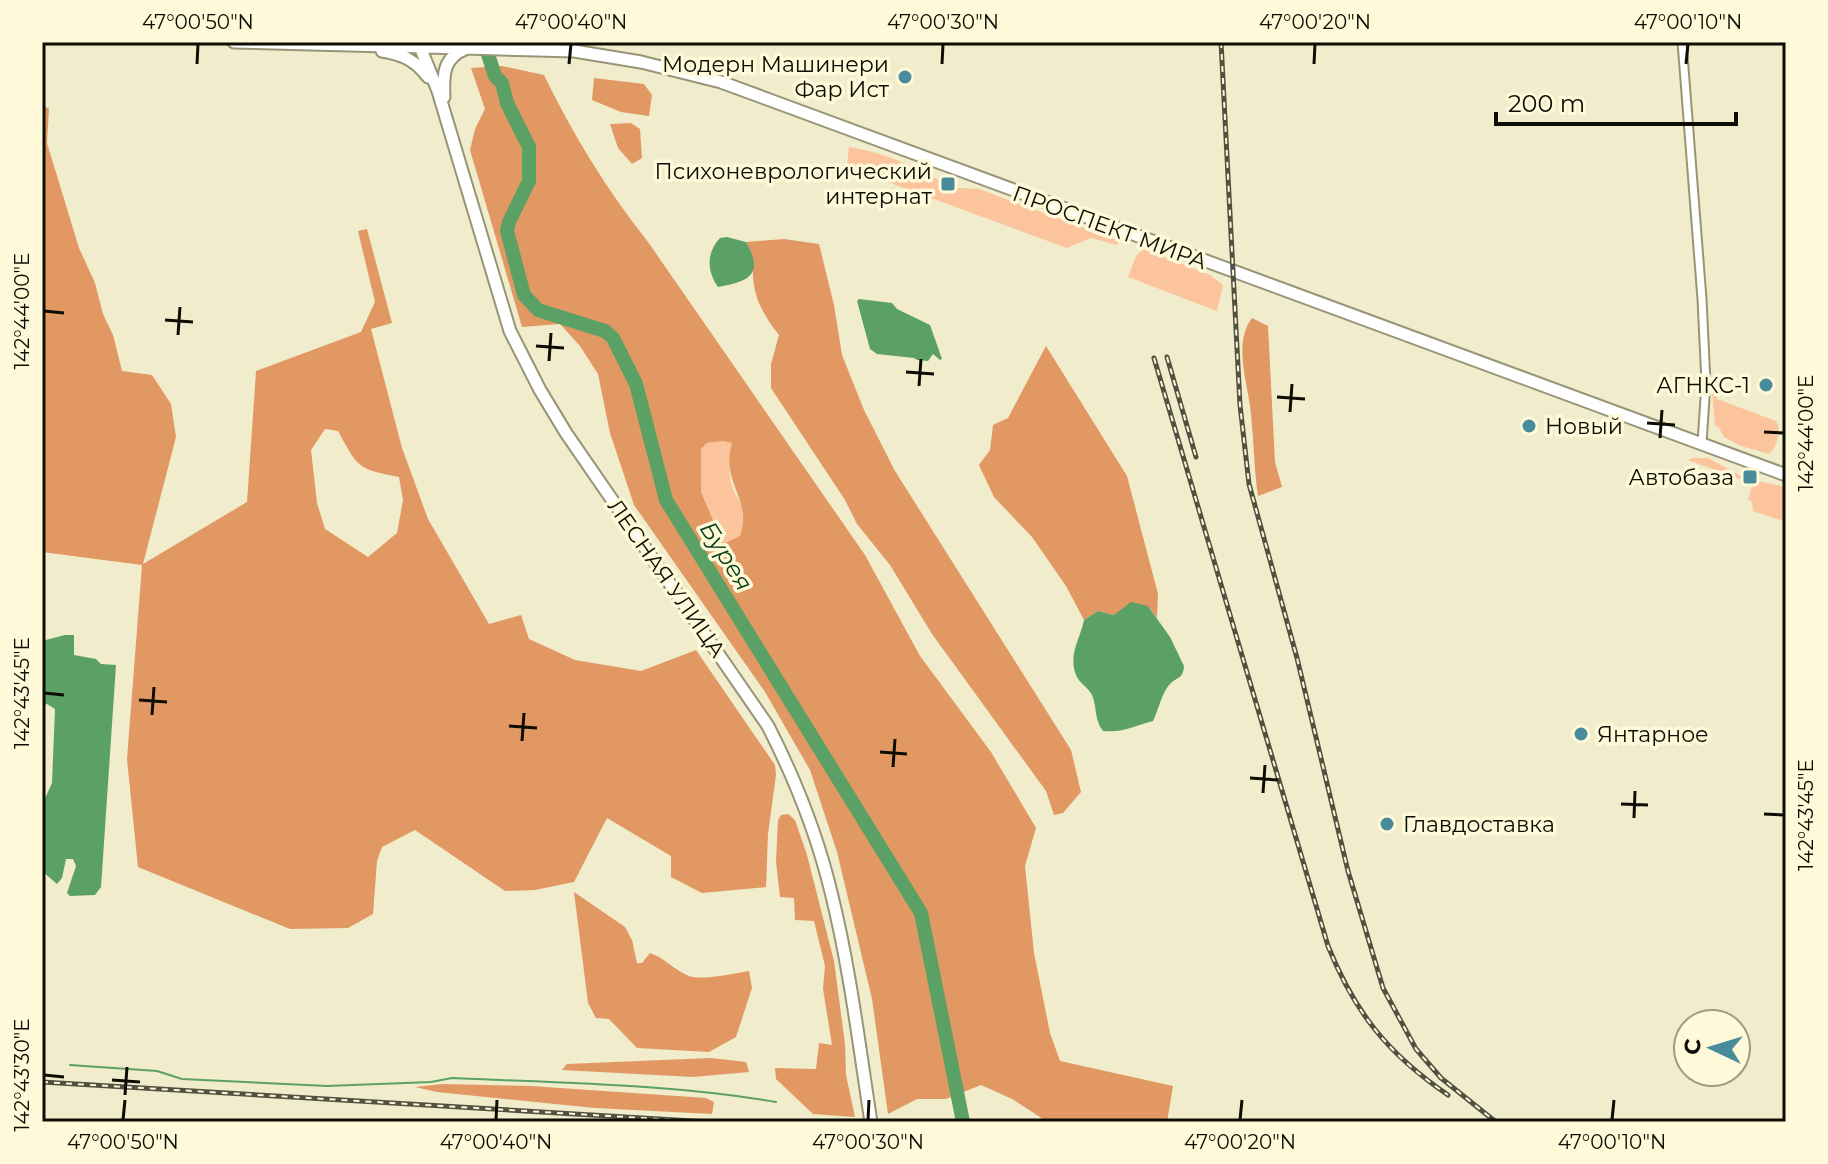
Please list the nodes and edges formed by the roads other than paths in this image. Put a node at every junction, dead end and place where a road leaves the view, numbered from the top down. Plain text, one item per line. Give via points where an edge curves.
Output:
1 (234, 42) edge
2 (1682, 42) edge
3 (295, 44) edge
4 (419, 44) edge
5 (346, 45) junction
6 (574, 46) edge
7 (472, 47) junction
8 (436, 87) junction
9 (444, 114) junction
10 (1702, 443) junction
11 (1786, 475) edge
12 (871, 1122) edge

1 - 3 main road
2 - 10 street via 1702,313
3 - 5 main road
4 - 5 main road, ПРОСПЕКТ МИРА
4 - 7 main road, ПРОСПЕКТ МИРА
4 - 8 main road, ЛЕСНАЯ УЛИЦА
5 - 8 main road via 407,57
6 - 7 main road, ПРОСПЕКТ МИРА
6 - 10 main road, ПРОСПЕКТ МИРА via 721,82
7 - 9 main road via 447,62
8 - 9 main road, ЛЕСНАЯ УЛИЦА
9 - 12 main road, ЛЕСНАЯ УЛИЦА via 510,331 540,390 768,726 789,769 831,891
10 - 11 main road, ПРОСПЕКТ МИРА

